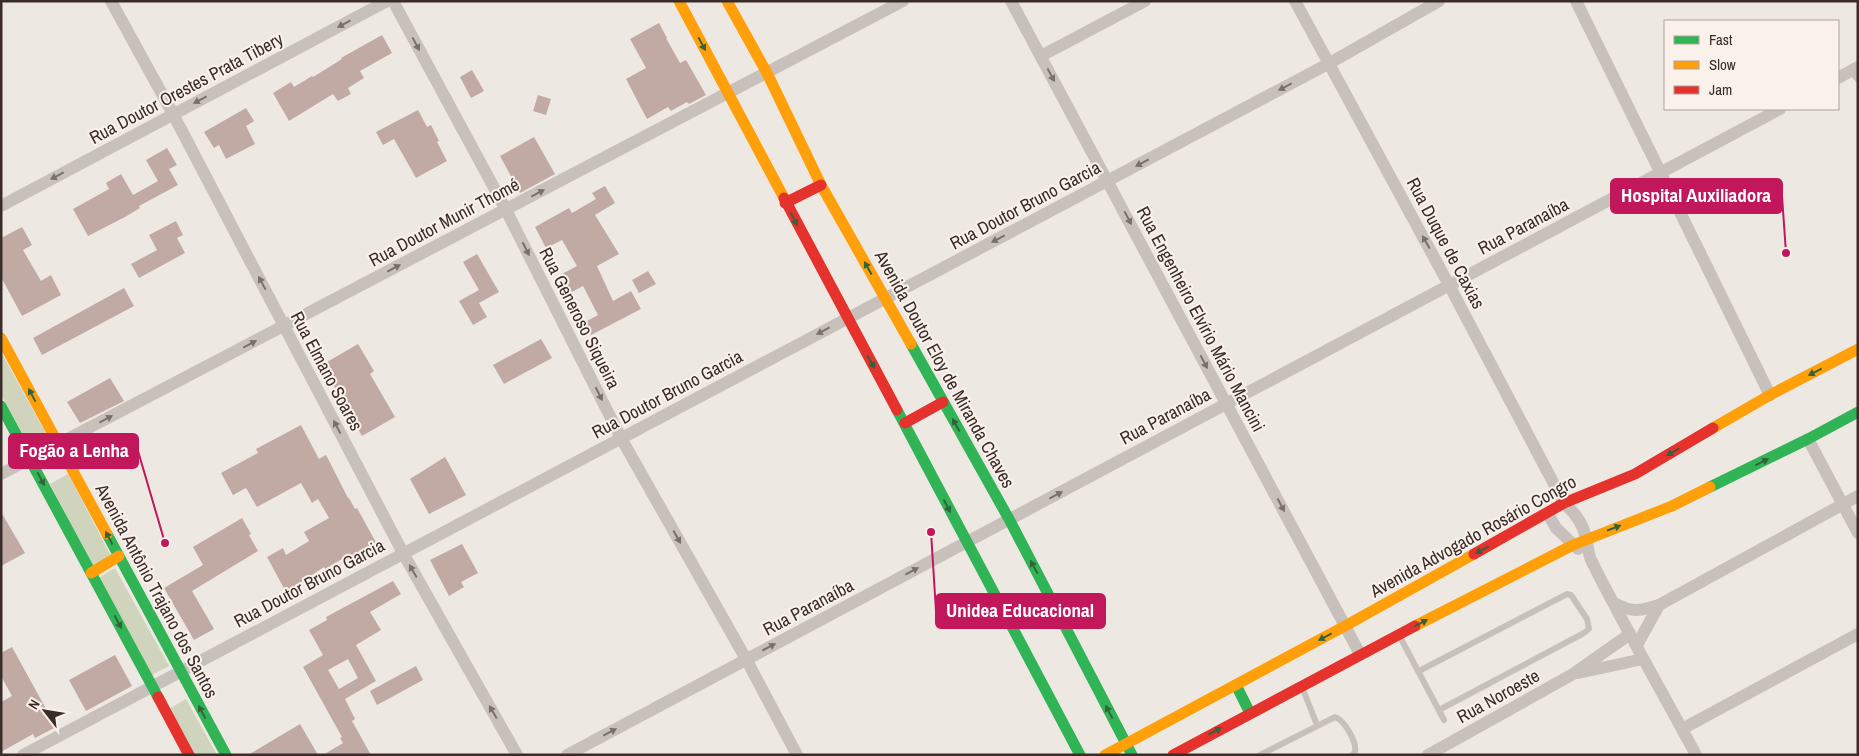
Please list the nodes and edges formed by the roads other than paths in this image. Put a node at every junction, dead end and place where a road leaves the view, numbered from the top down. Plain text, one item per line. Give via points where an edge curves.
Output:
1 (111, 1) edge
2 (387, 1) edge
3 (393, 1) edge
4 (679, 1) edge
5 (727, 1) edge
6 (903, 1) edge
7 (1011, 1) edge
8 (1145, 1) edge
9 (1295, 1) edge
10 (1439, 1) edge
11 (1576, 1) edge
12 (1041, 56) junction
13 (1328, 64) junction
14 (767, 73) junction
15 (1855, 73) edge
16 (1839, 78) edge
17 (728, 93) junction
18 (1778, 110) edge
19 (173, 114) junction
20 (1660, 172) junction
21 (1108, 181) junction
22 (821, 184) junction
23 (785, 203) junction
24 (1, 206) edge
25 (506, 210) junction
26 (1449, 285) junction
27 (885, 298) junction
28 (847, 319) junction
29 (284, 326) junction
30 (2, 340) edge
31 (1858, 349) edge
32 (1770, 395) junction
33 (943, 402) junction
34 (1226, 404) junction
35 (1, 406) edge
36 (1858, 412) edge
37 (905, 423) junction
38 (621, 438) junction
39 (1808, 439) junction
40 (58, 444) junction
41 (30, 459) junction
42 (1, 474) edge
43 (1858, 496) edge
44 (1564, 503) junction
45 (1842, 504) junction
46 (1548, 514) junction
47 (1009, 520) junction
48 (1858, 533) edge
49 (1587, 539) junction
50 (966, 542) junction
51 (1573, 546) junction
52 (403, 553) junction
53 (119, 556) junction
54 (1589, 557) junction
55 (91, 573) junction
56 (1614, 603) junction
57 (1659, 605) junction
58 (1346, 626) junction
59 (1399, 634) junction
60 (1858, 634) edge
61 (1634, 640) junction
62 (1360, 654) junction
63 (1643, 659) junction
64 (746, 660) junction
65 (1419, 670) junction
66 (181, 671) junction
67 (1573, 674) junction
68 (1236, 685) junction
69 (152, 686) junction
70 (1301, 686) junction
71 (1439, 710) junction
72 (1250, 712) junction
73 (1444, 720) dead end
74 (1317, 725) junction
75 (1682, 729) junction
76 (1126, 744) junction
77 (1442, 751) edge
78 (23, 755) edge
79 (189, 755) edge
80 (226, 755) edge
81 (517, 755) edge
82 (567, 755) edge
83 (797, 755) edge
84 (1080, 755) edge
85 (1105, 755) edge
86 (1132, 755) edge
87 (1173, 755) edge
88 (1260, 755) edge
89 (1352, 755) edge
90 (1428, 755) edge
91 (1696, 755) edge

1 - 19 street, Rua Elmano Soares
2 -> 19 street, Rua Doutor Orestes Prata Tibery
3 -> 25 street, Rua Generoso Siqueira
4 -> 17 main road
5 - 14 main road, Avenida Doutor Eloy de Miranda Chaves
6 - 14 street, Rua Doutor Munir Thomé
7 - 12 street, Rua Engenheiro Elvírio Mário Mancini
8 - 12 street
9 - 13 street, Rua Duque de Caxias
10 - 13 street, Rua Doutor Bruno Garcia
11 - 20 street
12 -> 21 street, Rua Engenheiro Elvírio Mário Mancini
13 -> 21 street, Rua Doutor Bruno Garcia
26 -> 13 street, Rua Duque de Caxias
14 - 17 street, Rua Doutor Munir Thomé
14 - 22 main road, Avenida Doutor Eloy de Miranda Chaves
15 - 16 street
17 - 23 main road
25 -> 17 street, Rua Doutor Munir Thomé
18 - 20 street, Rua Paranaíba
19 -> 24 street, Rua Doutor Orestes Prata Tibery
29 -> 19 street, Rua Elmano Soares
20 - 26 street, Rua Paranaíba
20 - 32 street
21 -> 27 street, Rua Doutor Bruno Garcia
21 -> 34 street, Rua Engenheiro Elvírio Mário Mancini
22 - 23 main road
27 -> 22 main road, Avenida Doutor Eloy de Miranda Chaves
23 -> 28 main road
29 -> 25 street, Rua Doutor Munir Thomé
25 -> 38 street, Rua Generoso Siqueira
26 - 34 street, Rua Paranaíba
26 - 44 street, Rua Duque de Caxias
27 - 28 street, Rua Doutor Bruno Garcia
27 - 33 main road, Avenida Doutor Eloy de Miranda Chaves
28 -> 37 main road
28 -> 38 street, Rua Doutor Bruno Garcia
40 -> 29 street, Rua Doutor Munir Thomé
52 -> 29 street, Rua Elmano Soares
40 -> 30 main road, Avenida Antônio Trajano dos Santos
31 -> 32 main road, Avenida Advogado Rosário Congro
32 -> 44 main road, Avenida Advogado Rosário Congro via 1635,474
33 - 37 main road
47 -> 33 main road, Avenida Doutor Eloy de Miranda Chaves
47 -> 34 street, Rua Paranaíba
34 -> 58 street, Rua Engenheiro Elvírio Mário Mancini
35 - 41 main road
36 - 39 main road
37 -> 50 main road
38 - 52 street, Rua Doutor Bruno Garcia
38 -> 64 street, Rua Generoso Siqueira
39 - 45 street
49 -> 39 main road via 1672,506
40 - 41 street, Rua Doutor Munir Thomé
53 -> 40 main road, Avenida Antônio Trajano dos Santos
41 - 42 street, Rua Doutor Munir Thomé
41 -> 55 main road
43 - 45 street
44 - 46 main road, Avenida Advogado Rosário Congro
44 - 49 street, Rua Duque de Caxias via 1576,515
45 - 48 street
45 - 57 street
46 - 51 street
46 -> 58 main road, Avenida Advogado Rosário Congro
47 - 50 street, Rua Paranaíba
76 -> 47 main road, Avenida Doutor Eloy de Miranda Chaves
49 - 51 main road
49 - 54 street, Rua Duque de Caxias
64 -> 50 street, Rua Paranaíba
50 - 84 main road
51 - 54 street
59 -> 51 main road
52 - 66 street, Rua Doutor Bruno Garcia
81 -> 52 street, Rua Elmano Soares
53 - 55 main road
53 - 66 main road, Avenida Antônio Trajano dos Santos
54 - 56 street
55 -> 69 main road
56 - 57 street via 1634,611
56 - 61 street
57 - 61 street
58 - 62 street, Rua Engenheiro Elvírio Mário Mancini
58 -> 68 main road, Avenida Advogado Rosário Congro
59 - 62 main road
59 - 65 lane
60 - 75 street
61 - 63 street
61 - 67 street, Rua Noroeste
62 - 70 main road
63 - 67 street, Rua Noroeste
63 - 75 street
82 -> 64 street, Rua Paranaíba
64 - 83 street, Rua Generoso Siqueira
65 - 71 lane
65 - 71 lane via 1567,594 1572,595 1587,619 1589,629 1584,633
66 - 69 street, Rua Doutor Bruno Garcia
80 -> 66 main road, Avenida Antônio Trajano dos Santos
67 - 77 street, Rua Noroeste
68 - 72 main road
68 - 76 main road, Avenida Advogado Rosário Congro
69 - 78 street, Rua Doutor Bruno Garcia
69 - 79 main road
70 - 72 main road
70 - 74 lane
71 - 73 lane
87 -> 72 main road
74 - 88 lane
74 - 89 lane via 1335,717 1340,719 1355,742
75 - 91 street
76 - 85 main road, Avenida Advogado Rosário Congro
76 - 86 main road, Avenida Doutor Eloy de Miranda Chaves
77 - 90 street, Rua Noroeste

